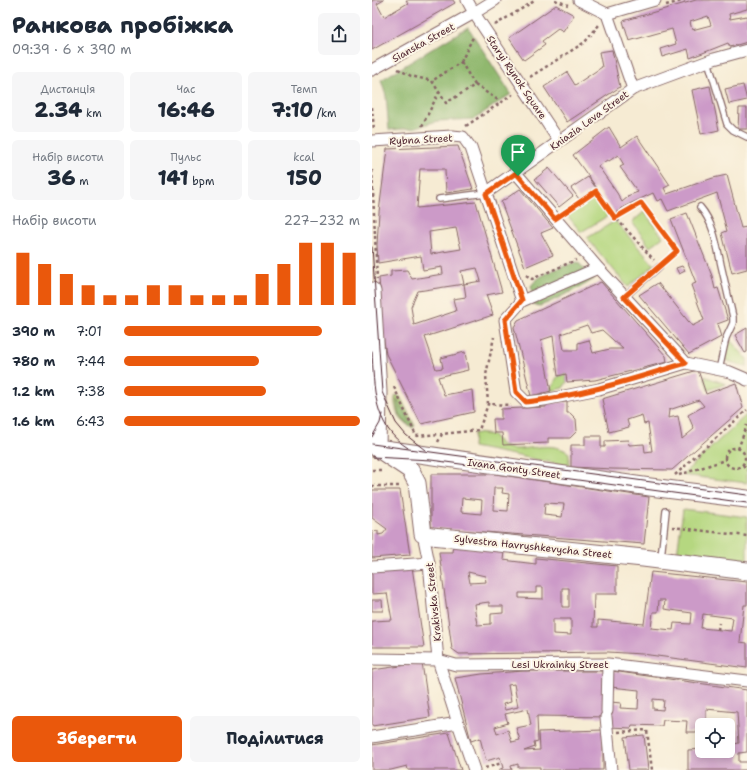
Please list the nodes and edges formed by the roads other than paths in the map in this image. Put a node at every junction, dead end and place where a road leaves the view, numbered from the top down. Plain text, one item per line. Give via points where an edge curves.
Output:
1 (467, 0) edge
2 (495, 0) edge
3 (580, 0) edge
4 (655, 0) edge
5 (474, 13) junction
6 (606, 17) junction
7 (747, 50) edge
8 (708, 61) junction
9 (372, 70) edge
10 (634, 88) junction
11 (747, 137) edge
12 (373, 139) edge
13 (560, 141) junction
14 (516, 173) junction
15 (486, 194) junction
16 (438, 200) dead end
17 (700, 207) dead end
18 (660, 267) road end
19 (598, 268) junction
20 (372, 291) edge
21 (624, 297) junction
22 (522, 300) junction
23 (686, 363) junction
24 (719, 370) junction
25 (747, 380) edge
26 (374, 448) edge
27 (747, 499) edge
28 (666, 511) dead end
29 (423, 534) junction
30 (660, 560) junction
31 (429, 563) junction
32 (372, 567) edge
33 (747, 571) edge
34 (372, 659) edge
35 (438, 660) junction
36 (608, 664) junction
37 (747, 681) edge
38 (458, 723) junction
39 (372, 738) edge
40 (479, 769) edge
41 (611, 770) edge

1 - 5 street, Staryi Rynok Square
2 - 5 street, Sianska Street
3 - 6 street
4 - 6 street
5 - 9 street, Sianska Street
5 - 13 street, Staryi Rynok Square
6 - 10 street
7 - 8 street, Kniazia Leva Street
8 - 10 street, Kniazia Leva Street
8 - 11 lane via 727,124
10 - 13 street, Kniazia Leva Street
12 - 15 street, Rybna Street via 463,137 471,148
13 - 14 street, Kniazia Leva Street
14 - 15 street, Kniazia Leva Street
14 - 19 street
15 - 16 lane
15 - 22 street, Rybna Street
17 - 24 lane via 709,221 716,241 733,317
18 - 21 lane
19 - 21 street
19 - 22 street
20 - 26 main road via 378,392
21 - 23 street
22 - 23 street via 505,320 516,392 526,402 599,389
23 - 24 street
24 - 25 street
26 - 27 main road, Ivana Gonty Street
26 - 29 main road, Krakivska Street via 398,460 410,470 417,483
28 - 30 lane
29 - 30 main road, Sylvestra Havryshkevycha Street
29 - 31 street, Krakivska Street
30 - 33 main road, Sylvestra Havryshkevycha Street
31 - 32 street
31 - 35 street, Krakivska Street
34 - 35 street, Lesi Ukrainky Street
35 - 36 street, Lesi Ukrainky Street via 456,665
35 - 38 street, Krakivska Street
36 - 37 street, Lesi Ukrainky Street
36 - 41 street via 607,733
38 - 39 street
38 - 40 street, Krakivska Street

